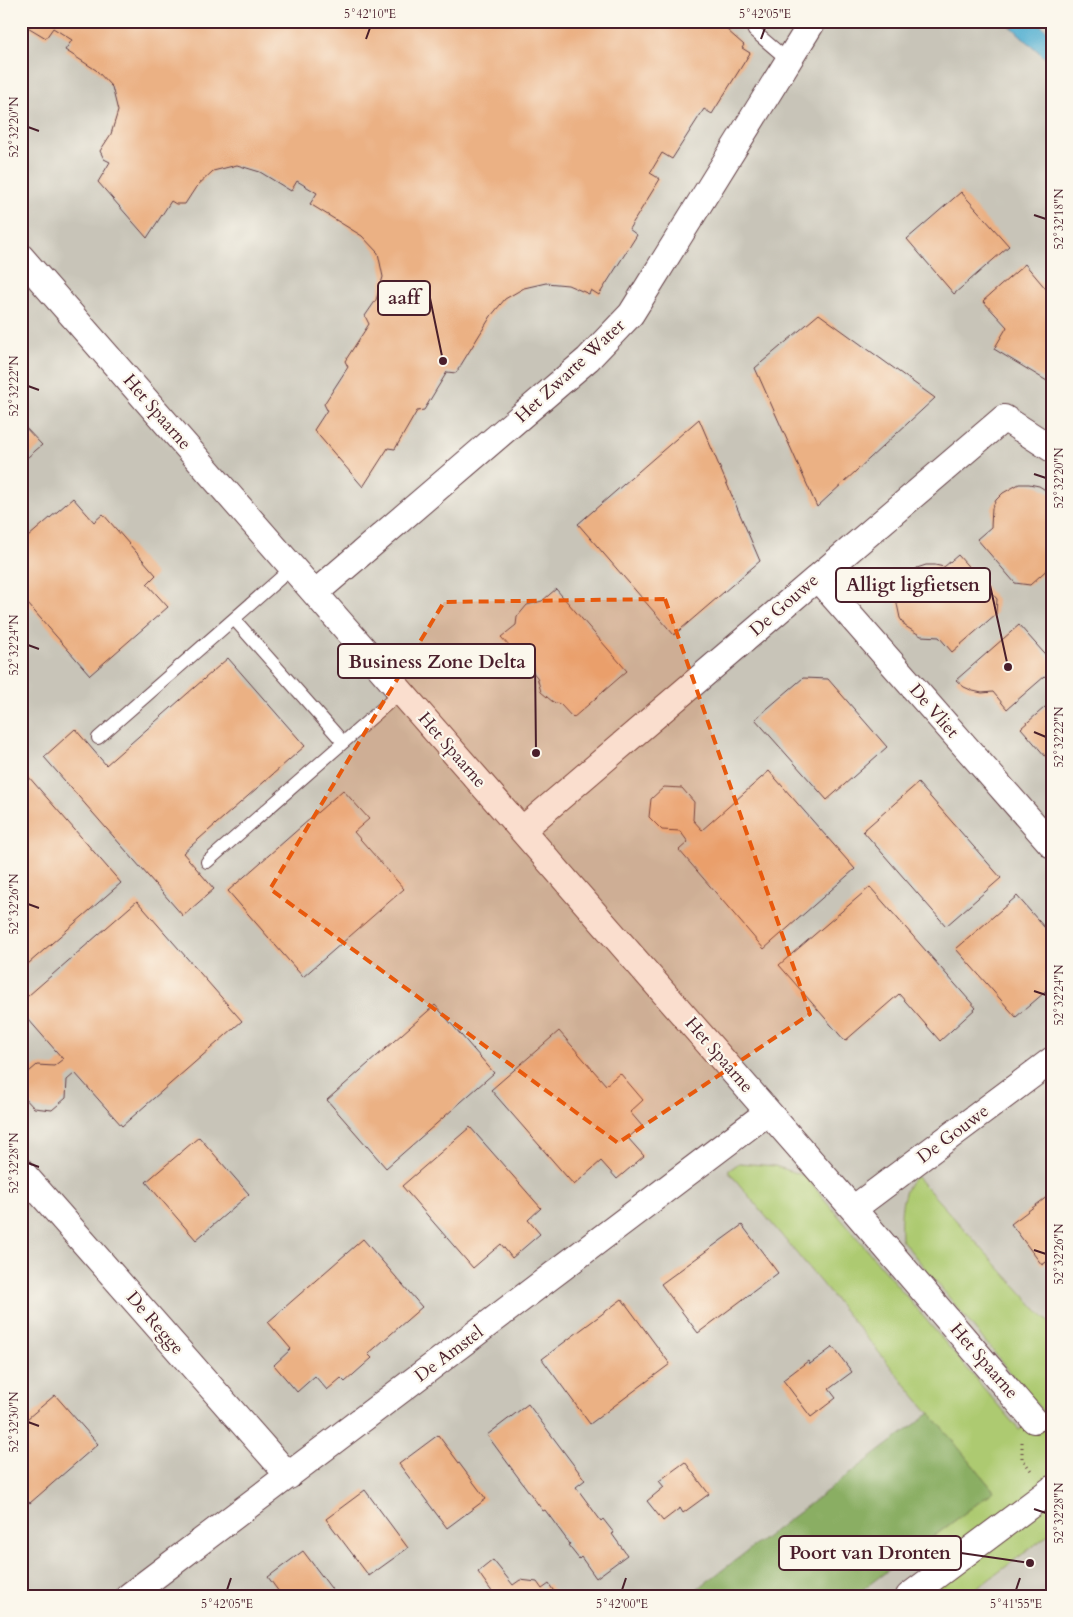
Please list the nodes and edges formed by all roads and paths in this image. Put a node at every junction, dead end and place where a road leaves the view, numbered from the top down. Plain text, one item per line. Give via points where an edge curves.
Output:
1 (750, 21) edge
2 (813, 21) edge
3 (789, 61) junction
4 (21, 257) edge
5 (1052, 448) edge
6 (293, 567) junction
7 (817, 578) junction
8 (315, 593) junction
9 (234, 619) junction
10 (401, 692) junction
11 (98, 738) dead end
12 (343, 742) junction
13 (522, 830) junction
14 (1052, 845) edge
15 (207, 862) dead end
16 (1052, 1060) edge
17 (768, 1112) junction
18 (21, 1171) edge
19 (854, 1209) junction
20 (1034, 1420) joint
21 (289, 1476) junction
22 (1050, 1490) edge
23 (129, 1596) edge
24 (909, 1596) edge

1 - 3 lane via 754,31
2 - 3 street, Het Zwarte Water
3 - 8 street, Het Zwarte Water via 631,314 588,359
4 - 6 street, Het Spaarne
5 - 7 street, De Gouwe via 1004,418
6 - 8 street, Het Spaarne
6 - 9 lane
7 - 13 street, De Gouwe
7 - 14 street, De Vliet
8 - 10 street, Het Spaarne
9 - 11 lane
9 - 12 lane
10 - 12 lane
10 - 13 street, Het Spaarne
12 - 15 lane
13 - 17 street, Het Spaarne
16 - 19 street, De Gouwe
17 - 19 street, Het Spaarne
17 - 21 street, De Amstel
18 - 21 street, De Regge
19 - 20 street, Het Spaarne
20 - 22 path via 1022,1430 1022,1458
21 - 23 street, De Amstel
22 - 24 street

